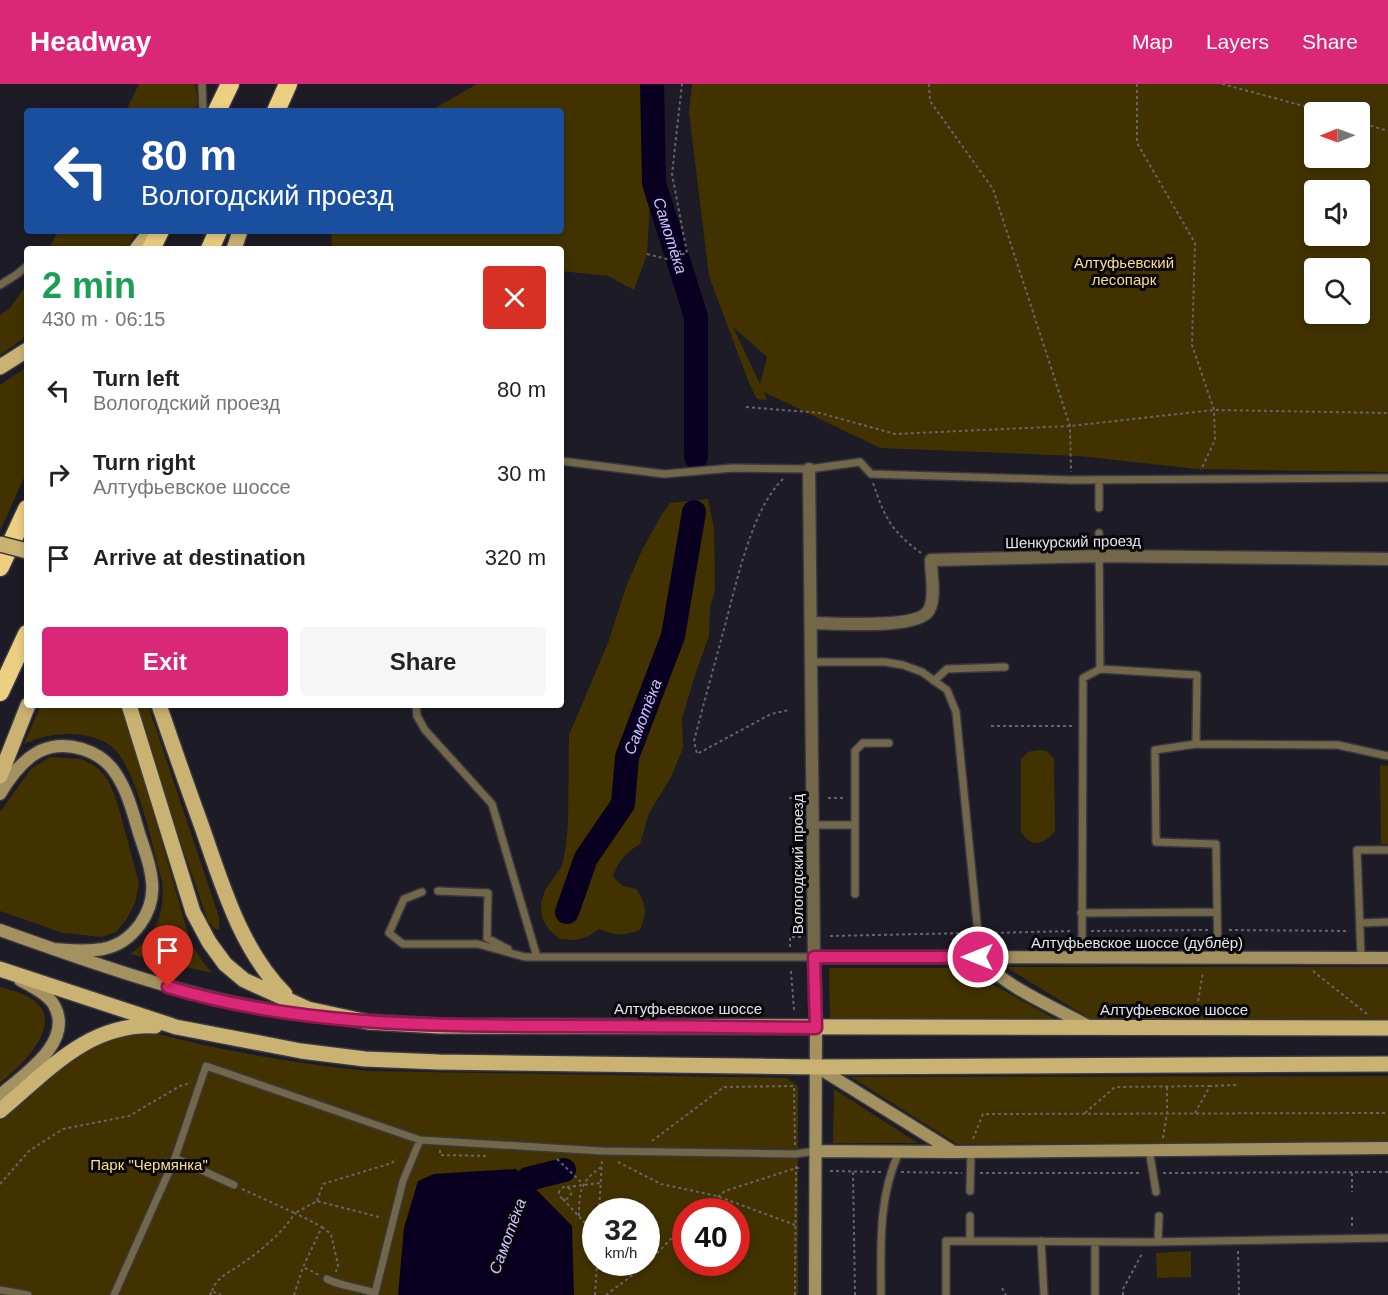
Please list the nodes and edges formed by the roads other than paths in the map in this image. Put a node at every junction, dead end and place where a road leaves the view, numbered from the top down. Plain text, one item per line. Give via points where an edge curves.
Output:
1 (202, 84) edge
2 (230, 84) edge
3 (290, 84) edge
4 (203, 108) edge
5 (218, 108) edge
6 (278, 108) edge
7 (283, 108) edge
8 (148, 234) edge
9 (138, 246) edge
10 (24, 268) edge
11 (0, 285) edge
12 (24, 352) edge
13 (0, 367) edge
14 (564, 461) edge
15 (809, 469) junction
16 (1388, 478) edge
17 (1099, 480) junction
18 (1099, 508) dead end
19 (24, 515) edge
20 (1099, 533) dead end
21 (0, 544) edge
22 (24, 550) edge
23 (1099, 556) junction
24 (1388, 558) edge
25 (0, 567) edge
26 (812, 623) junction
27 (24, 640) edge
28 (812, 662) junction
29 (1005, 668) dead end
30 (1100, 669) junction
31 (934, 681) junction
32 (0, 692) edge
33 (27, 708) edge
34 (130, 708) edge
35 (160, 708) edge
36 (416, 708) edge
37 (890, 743) dead end
38 (1196, 744) junction
39 (1388, 756) edge
40 (0, 776) edge
41 (0, 794) edge
42 (813, 825) junction
43 (855, 825) junction
44 (1388, 850) edge
45 (438, 891) dead end
46 (422, 892) dead end
47 (855, 894) dead end
48 (1217, 912) junction
49 (1081, 913) junction
50 (1360, 922) junction
51 (1388, 922) edge
52 (0, 930) edge
53 (53, 949) junction
54 (518, 955) junction
55 (537, 957) junction
56 (814, 957) junction
57 (978, 957) junction
58 (1082, 958) junction
59 (1218, 958) junction
60 (1361, 958) junction
61 (1388, 958) edge
62 (0, 969) edge
63 (292, 1000) junction
64 (368, 1022) junction
65 (176, 1027) junction
66 (816, 1028) junction
67 (1091, 1028) junction
68 (1388, 1028) edge
69 (1388, 1064) edge
70 (816, 1066) junction
71 (0, 1095) edge
72 (0, 1112) edge
73 (420, 1140) junction
74 (1388, 1148) edge
75 (1156, 1149) junction
76 (816, 1151) junction
77 (899, 1152) junction
78 (954, 1152) junction
79 (970, 1152) junction
80 (175, 1158) junction
81 (234, 1185) road end
82 (970, 1191) dead end
83 (1156, 1192) dead end
84 (970, 1216) dead end
85 (1159, 1216) dead end
86 (1388, 1238) edge
87 (970, 1241) junction
88 (1041, 1241) junction
89 (1158, 1241) junction
90 (1095, 1242) junction
91 (329, 1281) road end
92 (0, 1290) edge
93 (116, 1292) edge
94 (28, 1295) edge
95 (108, 1295) edge
96 (815, 1295) edge
97 (881, 1295) edge
98 (946, 1295) edge
99 (1044, 1295) edge
100 (1095, 1295) edge

1 - 4 lane
2 - 5 highway
3 - 6 highway
3 - 7 main road
8 - 9 main road
10 - 11 lane
12 - 13 main road
14 - 15 lane via 664,474 733,468
15 - 17 lane via 860,462 870,474
15 - 26 street, Вологодский проезд via 815,596
16 - 17 lane
17 - 18 lane
19 - 25 highway
20 - 23 lane
21 - 22 main road, bridge
23 - 24 street, Шенкурский проезд
23 - 26 street, Шенкурский проезд via 931,560 932,601 921,618 891,624
23 - 30 lane
26 - 28 street, Вологодский проезд
27 - 32 highway
28 - 31 lane via 894,663 922,672
28 - 42 street, Вологодский проезд
29 - 31 lane via 947,669
30 - 38 lane via 1197,675
30 - 49 lane via 1083,678
31 - 57 lane via 947,690 956,712
33 - 40 main road
34 - 63 main road via 193,912 208,942 244,980
35 - 63 main road via 246,940 263,970
36 - 55 lane via 424,730 492,804
37 - 43 lane via 863,743 855,752
38 - 39 lane via 1338,745
38 - 48 lane via 1155,750 1156,842 1216,844
41 - 53 street via 25,762 54,747 73,747 105,760 126,793 152,882 147,913 136,930 104,949
42 - 43 lane
42 - 56 street, Вологодский проезд
43 - 47 lane
44 - 50 lane via 1357,850
45 - 54 lane via 488,893 487,938
46 - 54 lane via 404,899 388,933 403,944 478,944
48 - 49 lane
48 - 59 lane
49 - 58 lane
50 - 51 lane
50 - 60 lane
52 - 53 street, Алтуфьевское шоссе
53 - 64 street, Алтуфьевское шоссе via 185,992 306,1015
54 - 55 lane
55 - 56 lane
56 - 57 street, Алтуфьевское шоссе (дублёр)
56 - 66 street, Вологодский проезд
57 - 58 street, Алтуфьевское шоссе (дублёр)
57 - 67 street via 1004,980
58 - 59 street, Алтуфьевское шоссе (дублёр)
59 - 60 street, Алтуфьевское шоссе (дублёр)
60 - 61 street, Алтуфьевское шоссе (дублёр)
62 - 65 main road
62 - 71 street via 36,989 53,1004 58,1024 42,1060
63 - 64 main road via 308,1009
64 - 66 main road, Алтуфьевское шоссе via 440,1026
65 - 70 main road via 301,1052 365,1059
65 - 72 main road via 141,1025 95,1036
66 - 67 main road, Алтуфьевское шоссе
66 - 70 street, Вологодский проезд
67 - 68 main road, Алтуфьевское шоссе
69 - 70 main road
70 - 76 street, Вологодский проезд
70 - 78 street
73 - 76 lane via 602,1153
73 - 80 lane via 206,1066
73 - 91 lane via 403,1181 375,1293
74 - 75 street
75 - 79 street
75 - 83 lane
76 - 77 street
76 - 96 street, Вологодский проезд
77 - 78 street
77 - 97 lane via 890,1172 881,1219
78 - 79 street
79 - 82 lane
80 - 81 lane
80 - 93 lane
84 - 87 lane
85 - 89 lane
86 - 89 lane
87 - 88 lane
87 - 98 lane via 946,1241
88 - 90 lane
88 - 99 lane
89 - 90 lane
90 - 100 lane
92 - 94 lane
93 - 95 lane

